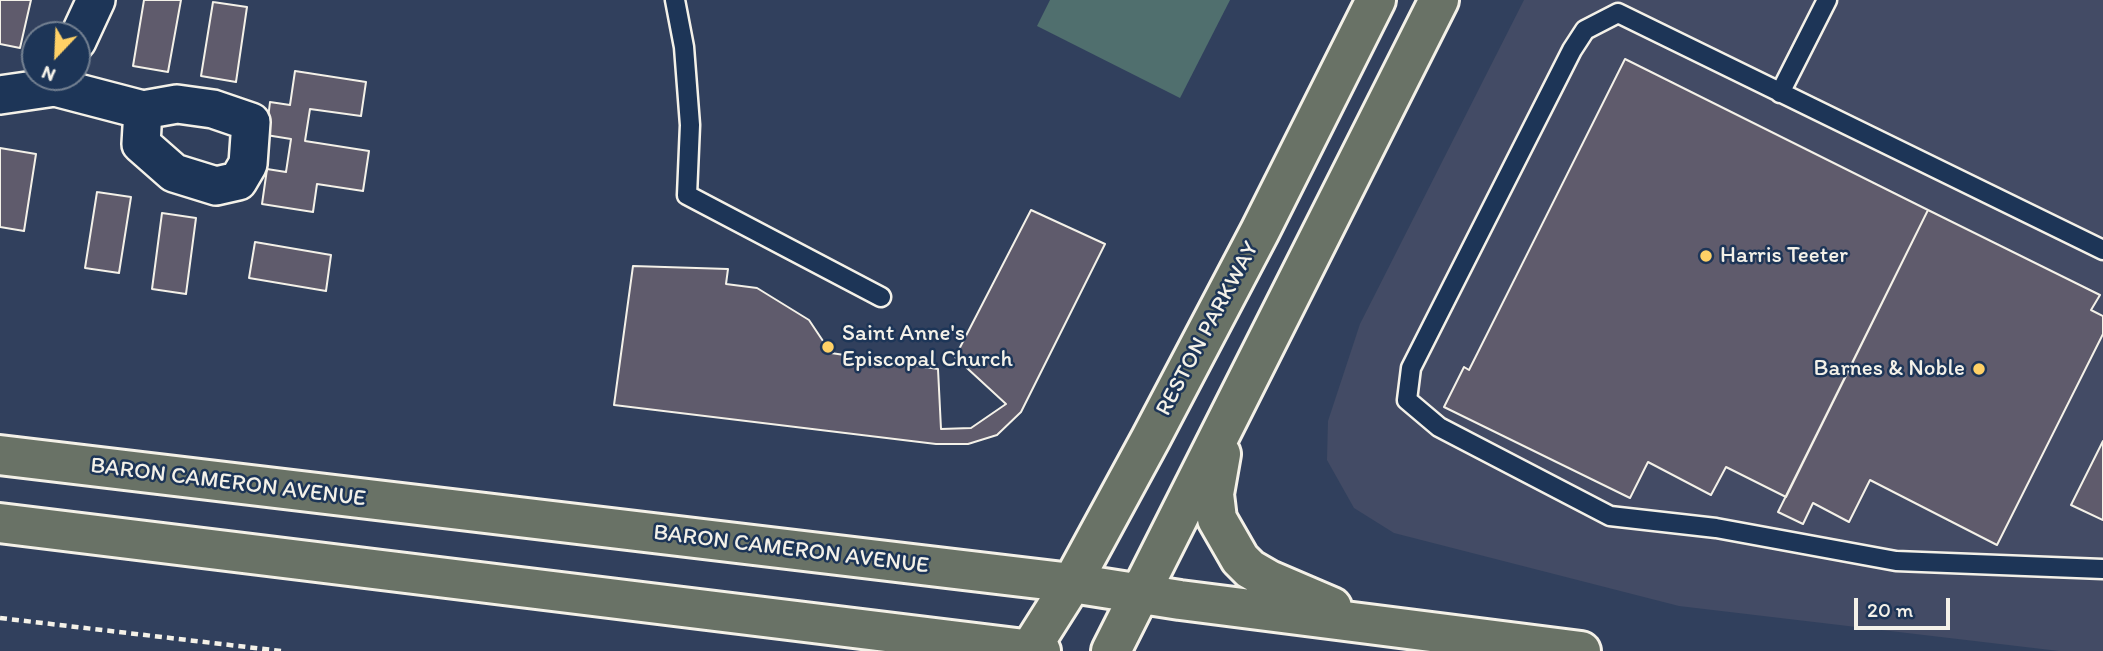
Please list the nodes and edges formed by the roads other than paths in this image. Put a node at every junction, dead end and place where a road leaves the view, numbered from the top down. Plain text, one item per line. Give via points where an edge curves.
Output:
1 (96, 0) edge
2 (675, 0) edge
3 (1376, 0) edge
4 (1439, 0) edge
5 (1827, 0) edge
6 (86, 21) edge
7 (21, 90) edge
8 (85, 91) edge
9 (1780, 93) junction
10 (0, 95) edge
11 (143, 110) dead end
12 (2103, 250) edge
13 (881, 297) dead end
14 (1229, 418) junction
15 (0, 455) edge
16 (0, 523) edge
17 (2103, 569) edge
18 (1072, 583) junction
19 (1141, 593) junction
20 (789, 620) junction
21 (1375, 626) junction
22 (886, 651) edge
23 (1033, 651) edge
24 (1111, 651) edge
25 (1581, 651) edge

1 - 6 street
2 - 13 lane via 690,125 687,195
3 - 18 main road, RESTON PARKWAY via 1260,231
4 - 14 main road
5 - 9 lane
7 - 10 street
8 - 11 street
9 - 12 lane
9 - 17 lane via 1618,13 1585,30 1411,368 1408,400 1439,427 1611,516 1716,528 1896,561
14 - 19 main road
14 - 21 main road via 1214,494 1217,519 1240,559 1269,580
15 - 18 main road, BARON CAMERON AVENUE
16 - 20 main road
18 - 19 main road, BARON CAMERON AVENUE
18 - 23 main road, RESTON PARKWAY
19 - 21 main road, BARON CAMERON AVENUE
19 - 24 main road
20 - 22 main road
20 - 23 main road
21 - 25 main road, BARON CAMERON AVENUE

